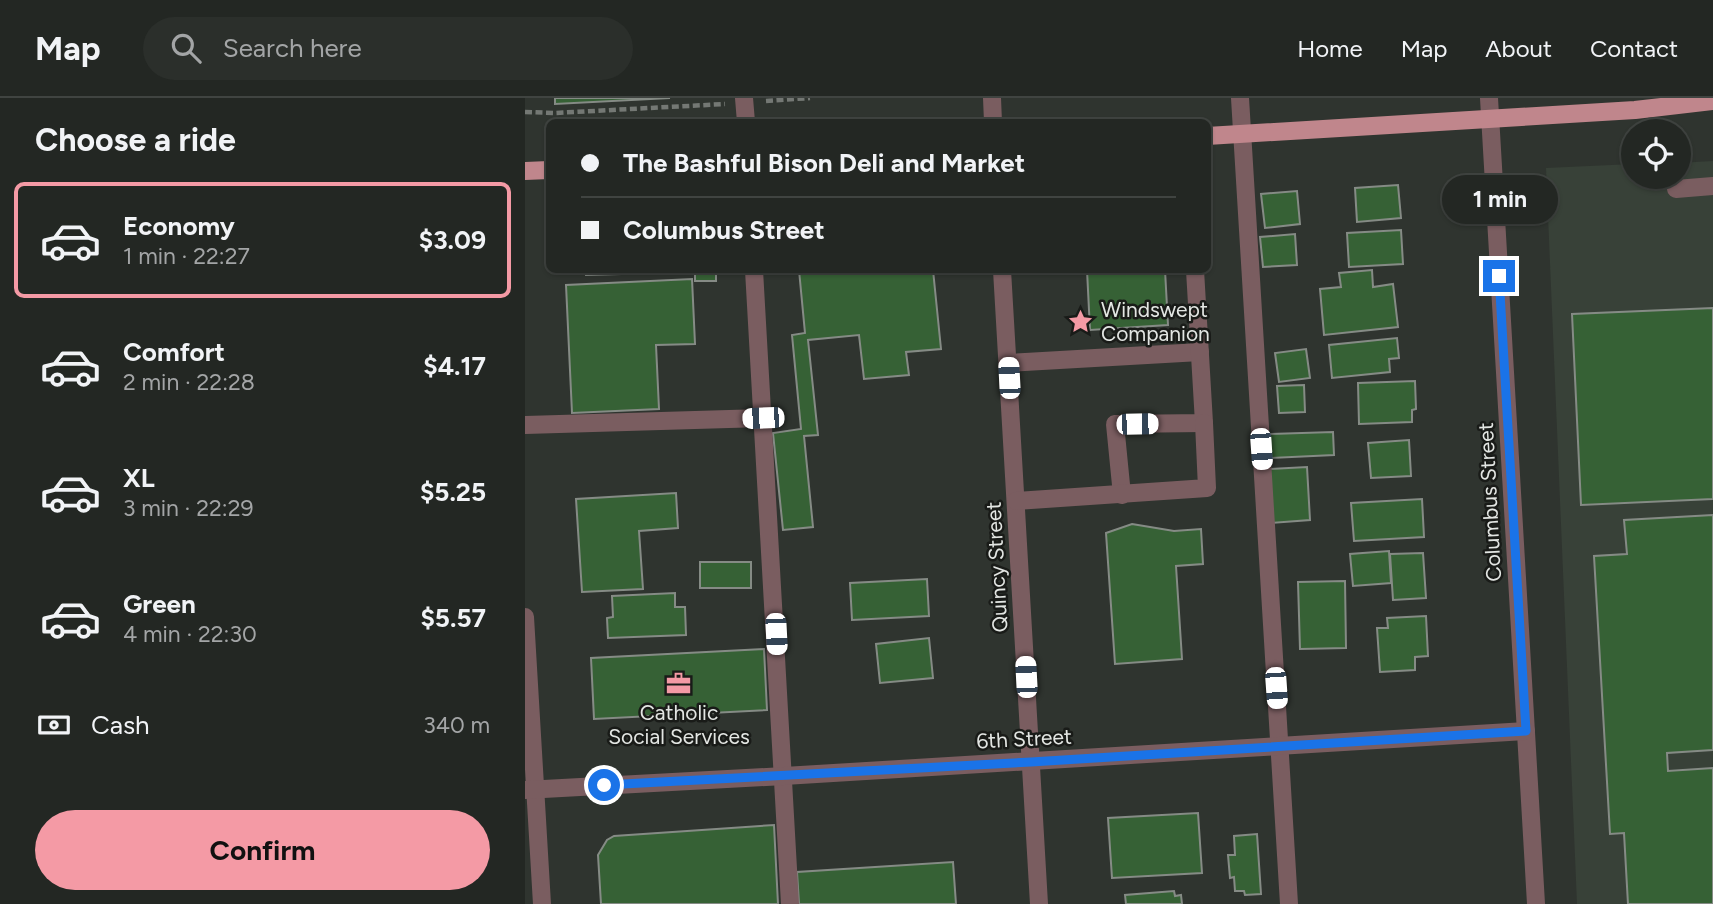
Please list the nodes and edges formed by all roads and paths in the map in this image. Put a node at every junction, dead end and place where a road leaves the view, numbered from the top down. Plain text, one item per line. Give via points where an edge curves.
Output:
1 (810, 98) edge
2 (992, 98) edge
3 (1240, 98) edge
4 (1489, 98) edge
5 (745, 100) edge
6 (1713, 102) edge
7 (525, 112) edge
8 (746, 119) edge
9 (993, 119) edge
10 (1490, 120) junction
11 (1242, 133) junction
12 (1211, 135) edge
13 (546, 170) edge
14 (525, 171) edge
15 (1713, 187) edge
16 (1691, 188) edge
17 (754, 273) edge
18 (1002, 273) edge
19 (1195, 273) edge
20 (1200, 352) junction
21 (1008, 363) junction
22 (763, 418) junction
23 (1204, 423) junction
24 (525, 425) edge
25 (1122, 495) junction
26 (1016, 501) junction
27 (525, 617) edge
28 (1526, 731) junction
29 (1280, 746) junction
30 (1031, 762) junction
31 (784, 776) junction
32 (530, 789) edge
33 (542, 904) edge
34 (790, 904) edge
35 (1039, 904) edge
36 (1289, 904) edge
37 (1536, 904) edge

1 - 5 path
2 - 9 street
3 - 11 street
4 - 10 street, Columbus Street
5 - 7 path
5 - 8 street
6 - 10 main road
10 - 11 main road
10 - 28 street, Columbus Street
11 - 12 main road
11 - 29 street
13 - 14 main road
15 - 16 street
17 - 22 street
18 - 21 street, Quincy Street
19 - 20 street
20 - 21 street
20 - 23 street
21 - 26 street, Quincy Street
22 - 24 street
22 - 31 street
23 - 25 street via 1207,488
23 - 25 street via 1115,424
25 - 26 street
26 - 30 street, Quincy Street
27 - 32 street
28 - 29 street, 6th Street
28 - 37 street, Columbus Street
29 - 30 street, 6th Street
29 - 36 street
30 - 31 street, 6th Street
30 - 35 street, Quincy Street
31 - 32 street, 6th Street
31 - 34 street
32 - 33 street

